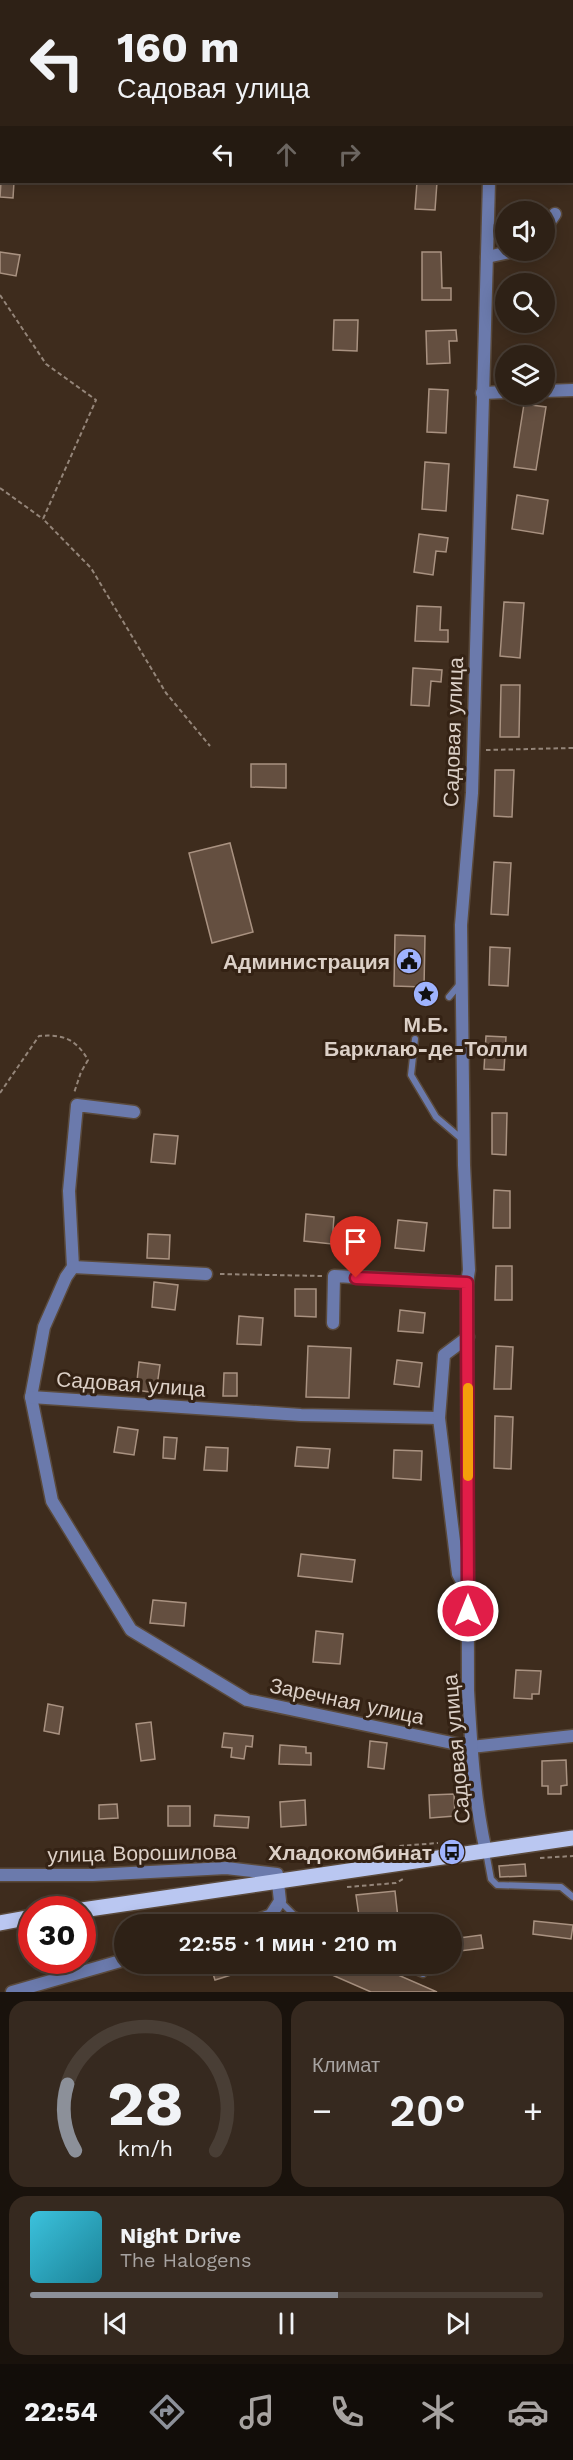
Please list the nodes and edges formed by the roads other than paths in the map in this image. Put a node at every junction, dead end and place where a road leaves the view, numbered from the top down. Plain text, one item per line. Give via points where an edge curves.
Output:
1 (489, 183) edge
2 (495, 255) edge
3 (487, 257) junction
4 (572, 389) edge
5 (555, 390) edge
6 (495, 392) edge
7 (483, 393) junction
8 (461, 982) junction
9 (449, 998) dead end
10 (415, 1039) dead end
11 (134, 1112) dead end
12 (463, 1140) junction
13 (73, 1267) junction
14 (206, 1274) road end
15 (467, 1283) junction
16 (333, 1323) dead end
17 (468, 1337) junction
18 (31, 1397) junction
19 (439, 1418) junction
20 (468, 1592) junction
21 (573, 1736) edge
22 (471, 1747) junction
23 (573, 1838) edge
24 (486, 1852) junction
25 (0, 1875) edge
26 (278, 1881) junction
27 (573, 1897) edge
28 (280, 1901) junction
29 (96, 1908) edge
30 (272, 1914) edge
31 (293, 1914) edge
32 (18, 1920) edge
33 (0, 1923) edge
34 (114, 1963) edge
35 (12, 1992) edge

1 - 3 street, Садовая улица
2 - 3 street
3 - 7 street, Садовая улица
4 - 5 street
6 - 7 street
7 - 8 street, Садовая улица via 472,793 461,925
8 - 9 lane
8 - 12 street, Садовая улица
10 - 12 lane via 411,1075 436,1117
11 - 13 street via 77,1105 69,1191
12 - 15 street, Садовая улица
13 - 14 street
13 - 18 street, Садовая улица via 44,1327
15 - 16 street via 334,1276
15 - 17 street, Садовая улица
17 - 19 street via 444,1354
17 - 20 street, Садовая улица
18 - 19 street, Садовая улица via 301,1415
18 - 22 street, Заречная улица via 52,1501 131,1630 247,1700
19 - 20 street via 458,1574
20 - 22 street, Садовая улица
21 - 22 street, Заречная улица
22 - 24 street, Садовая улица
23 - 24 main road
24 - 26 main road
24 - 27 lane via 491,1879 497,1885 561,1887
25 - 26 street, улица Ворошилова via 226,1868 277,1874
26 - 28 street
26 - 29 main road
28 - 30 street
28 - 31 lane
32 - 33 main road
34 - 35 street

